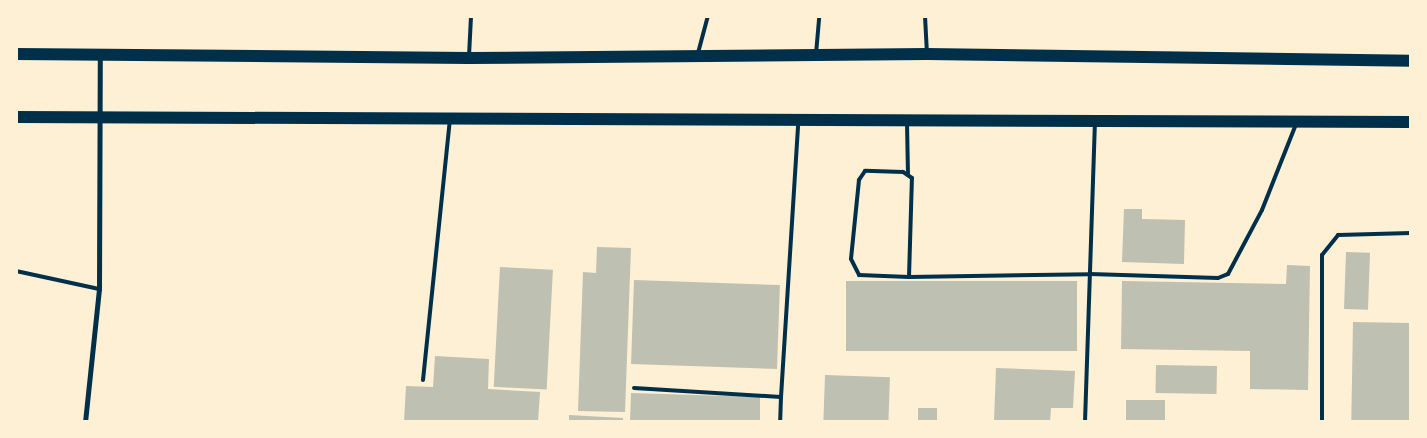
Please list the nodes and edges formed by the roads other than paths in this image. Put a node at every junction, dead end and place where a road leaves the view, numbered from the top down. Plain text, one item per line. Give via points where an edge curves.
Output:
1 (471, 16) edge
2 (708, 16) edge
3 (819, 16) edge
4 (925, 16) edge
5 (16, 54) edge
6 (927, 54) junction
7 (100, 55) junction
8 (698, 56) junction
9 (816, 56) junction
10 (469, 58) junction
11 (1411, 61) edge
12 (16, 117) edge
13 (96, 118) junction
14 (450, 118) junction
15 (798, 120) junction
16 (1298, 120) junction
17 (1095, 121) junction
18 (1411, 122) edge
19 (907, 123) junction
20 (908, 174) junction
21 (1411, 234) edge
22 (16, 270) edge
23 (1090, 274) junction
24 (910, 277) junction
25 (99, 289) junction
26 (423, 380) dead end
27 (634, 388) dead end
28 (780, 397) junction
29 (85, 422) edge
30 (780, 422) edge
31 (1085, 422) edge
32 (1322, 422) edge

1 - 10 lane
2 - 8 lane
3 - 9 lane
4 - 6 lane
5 - 7 main road
6 - 9 main road
6 - 11 main road
7 - 10 main road
7 - 13 street
8 - 9 main road
8 - 10 main road
12 - 13 main road
13 - 14 main road
13 - 25 street
14 - 15 main road
14 - 26 lane
15 - 19 main road
15 - 28 lane
16 - 17 main road
16 - 18 main road
16 - 23 lane via 1262,210 1228,274 1218,278
17 - 19 main road
17 - 23 lane
19 - 20 lane
20 - 24 lane via 914,185
20 - 24 lane via 869,170 862,174 850,259 859,275
21 - 32 lane via 1338,234 1322,255
22 - 25 lane
23 - 24 lane
23 - 31 lane
25 - 29 street
27 - 28 lane
28 - 30 lane

